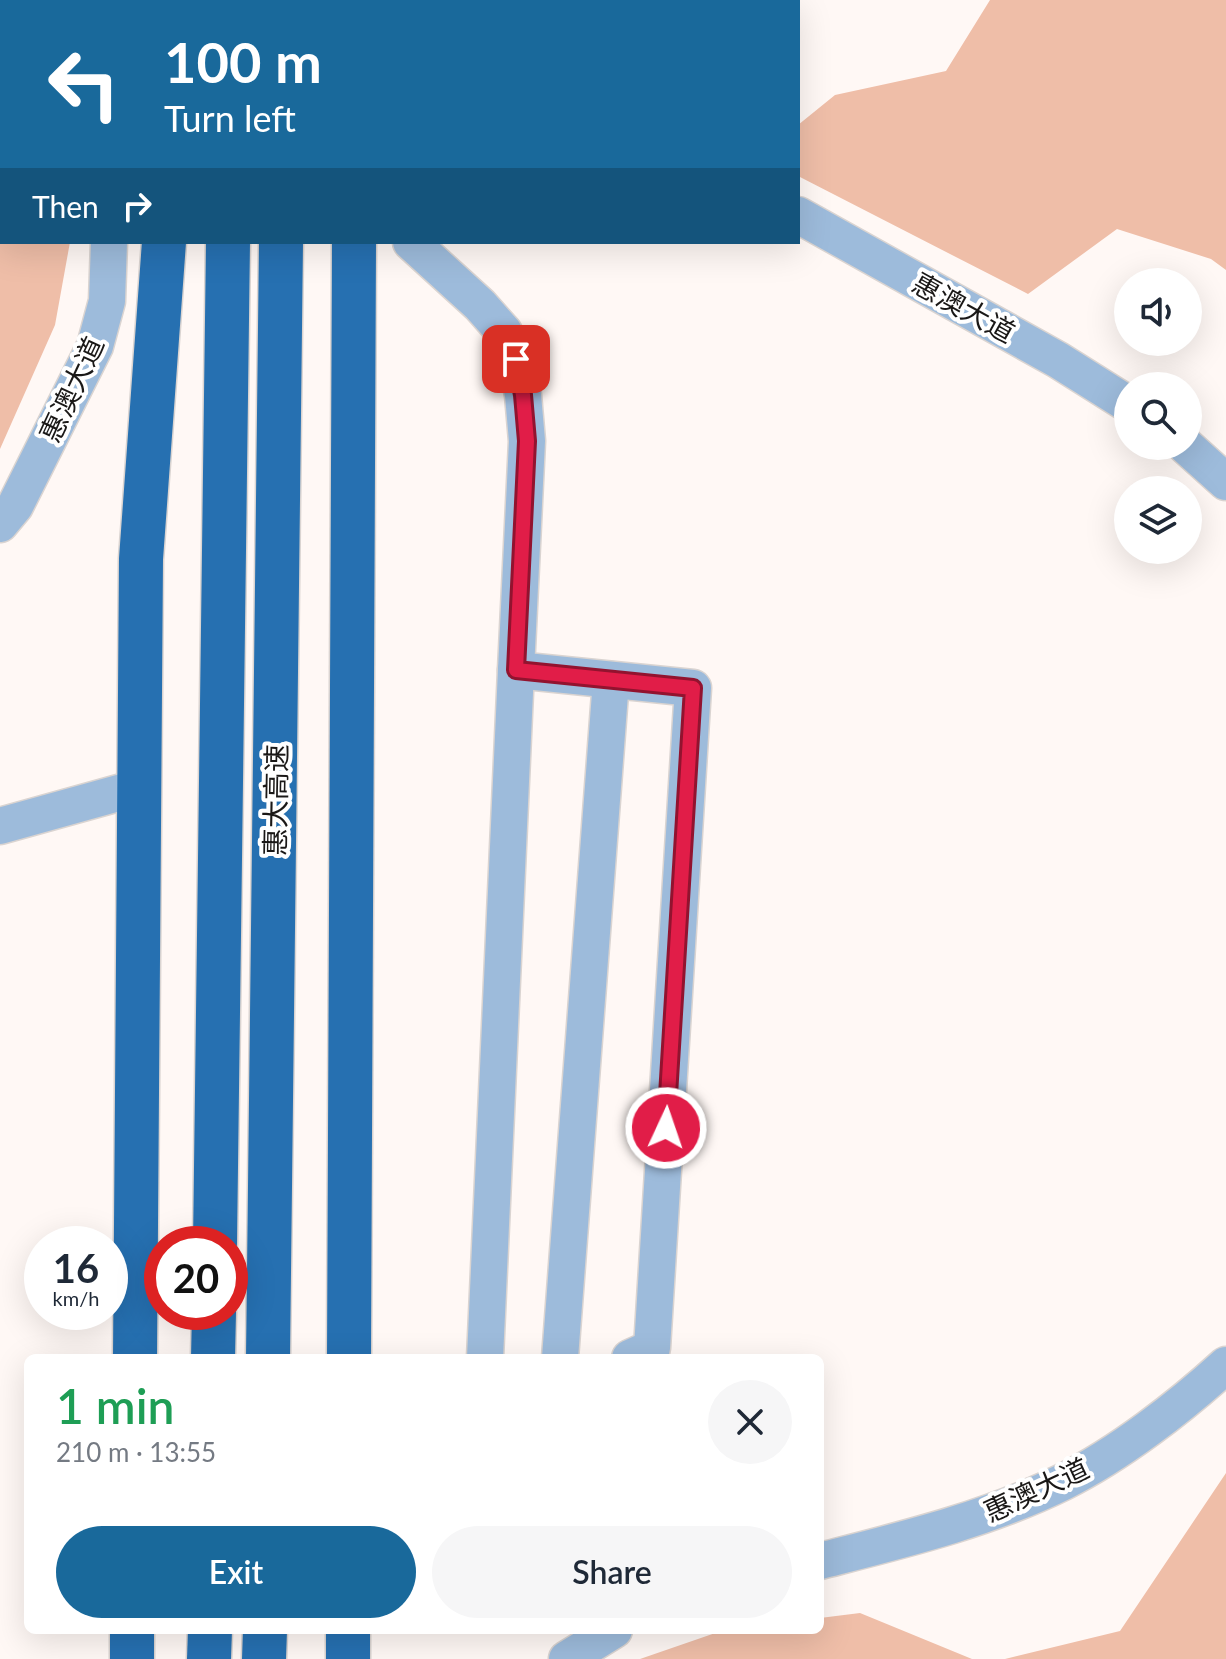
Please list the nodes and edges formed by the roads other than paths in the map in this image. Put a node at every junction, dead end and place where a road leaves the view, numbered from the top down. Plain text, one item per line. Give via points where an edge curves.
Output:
1 (800, 216) edge
2 (109, 244) edge
3 (164, 244) edge
4 (228, 244) edge
5 (281, 244) edge
6 (354, 244) edge
7 (413, 244) edge
8 (1114, 395) edge
9 (1202, 460) edge
10 (1226, 482) edge
11 (0, 524) edge
12 (516, 670) junction
13 (611, 680) junction
14 (140, 787) junction
15 (0, 826) edge
16 (215, 1226) edge
17 (214, 1330) edge
18 (135, 1354) edge
19 (213, 1354) edge
20 (268, 1354) edge
21 (349, 1354) edge
22 (485, 1354) edge
23 (560, 1354) edge
24 (639, 1354) edge
25 (1226, 1365) edge
26 (824, 1560) edge
27 (132, 1634) edge
28 (210, 1634) edge
29 (265, 1634) edge
30 (348, 1634) edge
31 (608, 1634) edge
32 (132, 1659) edge
33 (209, 1659) edge
34 (264, 1659) edge
35 (348, 1659) edge
36 (567, 1659) edge

1 - 8 street, 惠澳大道
2 - 11 street, 惠澳大道 via 107,301 95,346 15,506
3 - 14 highway via 141,559
4 - 16 highway, 惠大高速
5 - 20 highway, 惠大高速
6 - 21 highway
7 - 12 street via 480,305 504,332 516,359 527,441
9 - 10 street
12 - 13 street
12 - 22 street
13 - 23 street
13 - 24 street via 693,688 652,1348
14 - 15 street
14 - 18 highway
17 - 19 highway
25 - 26 street, 惠澳大道 via 1131,1441 1064,1481 943,1528
27 - 32 highway
28 - 33 highway
29 - 34 highway
30 - 35 highway
31 - 36 street

